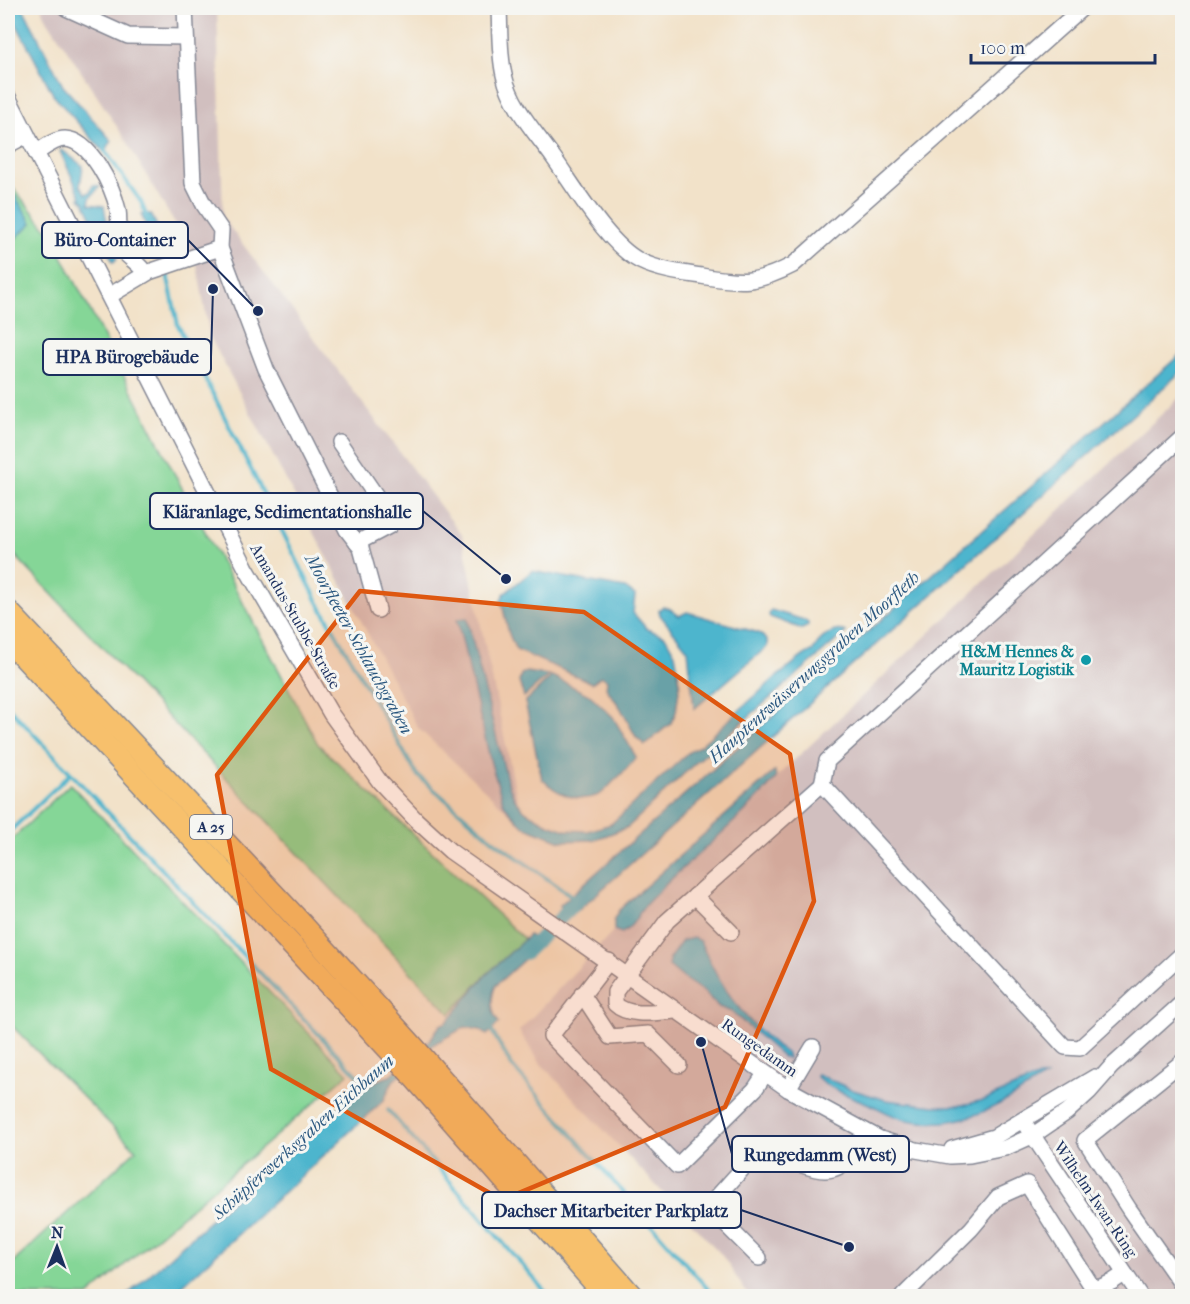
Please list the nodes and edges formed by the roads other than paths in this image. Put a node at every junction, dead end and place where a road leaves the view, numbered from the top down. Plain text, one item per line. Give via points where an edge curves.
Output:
1 (66, 8) edge
2 (185, 8) edge
3 (499, 8) edge
4 (1082, 8) edge
5 (185, 37) junction
6 (8, 97) edge
7 (27, 135) junction
8 (8, 145) edge
9 (36, 153) junction
10 (220, 248) junction
11 (149, 272) junction
12 (109, 296) junction
13 (1182, 437) edge
14 (339, 442) dead end
15 (357, 543) junction
16 (378, 610) dead end
17 (8, 611) edge
18 (8, 640) edge
19 (822, 784) junction
20 (695, 896) junction
21 (730, 932) dead end
22 (586, 945) joint
23 (1182, 954) edge
24 (609, 962) junction
25 (627, 975) junction
26 (582, 994) junction
27 (1182, 1003) edge
28 (676, 1011) junction
29 (813, 1047) dead end
30 (405, 1051) junction
31 (1182, 1062) edge
32 (679, 1065) dead end
33 (1111, 1067) junction
34 (420, 1069) junction
35 (765, 1074) junction
36 (788, 1089) junction
37 (1023, 1121) junction
38 (864, 1131) junction
39 (1032, 1136) junction
40 (928, 1151) junction
41 (759, 1258) dead end
42 (1124, 1274) junction
43 (1179, 1282) dead end
44 (1096, 1293) edge
45 (606, 1296) edge
46 (632, 1296) edge
47 (903, 1296) edge
48 (1140, 1296) edge

1 - 5 street via 128,36
2 - 5 street
3 - 4 street via 504,76 517,106 604,228 640,261 671,271 734,282 759,280 793,265
5 - 10 street via 193,183 221,230
6 - 7 street, Amandus-Stubbe-Straße
7 - 8 street
7 - 9 street, Amandus-Stubbe-Straße
9 - 11 street via 67,139 90,153 112,191 122,250
9 - 12 street, Amandus-Stubbe-Straße
10 - 11 street
10 - 15 street via 266,369
11 - 12 street
12 - 22 street, Amandus-Stubbe-Straße via 246,568 330,714 380,782 450,851
13 - 19 street via 826,761
14 - 15 street via 390,520 389,526
15 - 16 street
17 - 30 highway, A 25 via 283,904
18 - 30 highway, A 25
19 - 20 street
19 - 23 street via 1065,1047 1080,1048
20 - 21 street
20 - 25 street via 668,921
22 - 24 street, Rungedamm
24 - 25 street, Rungedamm
24 - 26 street
25 - 28 street, Rungedamm
25 - 28 street via 615,992 614,1001 619,1007 634,1012
26 - 32 street via 610,1037 648,1034
26 - 35 street via 551,1036 677,1166 755,1089
27 - 33 street, Rungedamm
28 - 35 street, Rungedamm
29 - 36 street
30 - 34 highway, A 25
31 - 43 street via 1085,1140
33 - 37 street, Rungedamm
33 - 39 street, Rungedamm via 1067,1112
34 - 45 highway, A 25
34 - 46 highway, A 25
35 - 36 street, Rungedamm
36 - 38 street, Rungedamm
37 - 39 street, Wilhelm-Iwan-Ring
37 - 40 street, Rungedamm via 976,1143
38 - 40 street, Rungedamm via 896,1145
38 - 41 street via 852,1156 826,1170 772,1156 752,1158 708,1207
39 - 40 street, Rungedamm via 1005,1148 970,1155
39 - 42 street, Wilhelm-Iwan-Ring
42 - 44 street
42 - 48 street, Wilhelm-Iwan-Ring
44 - 47 street via 1027,1184 998,1197

